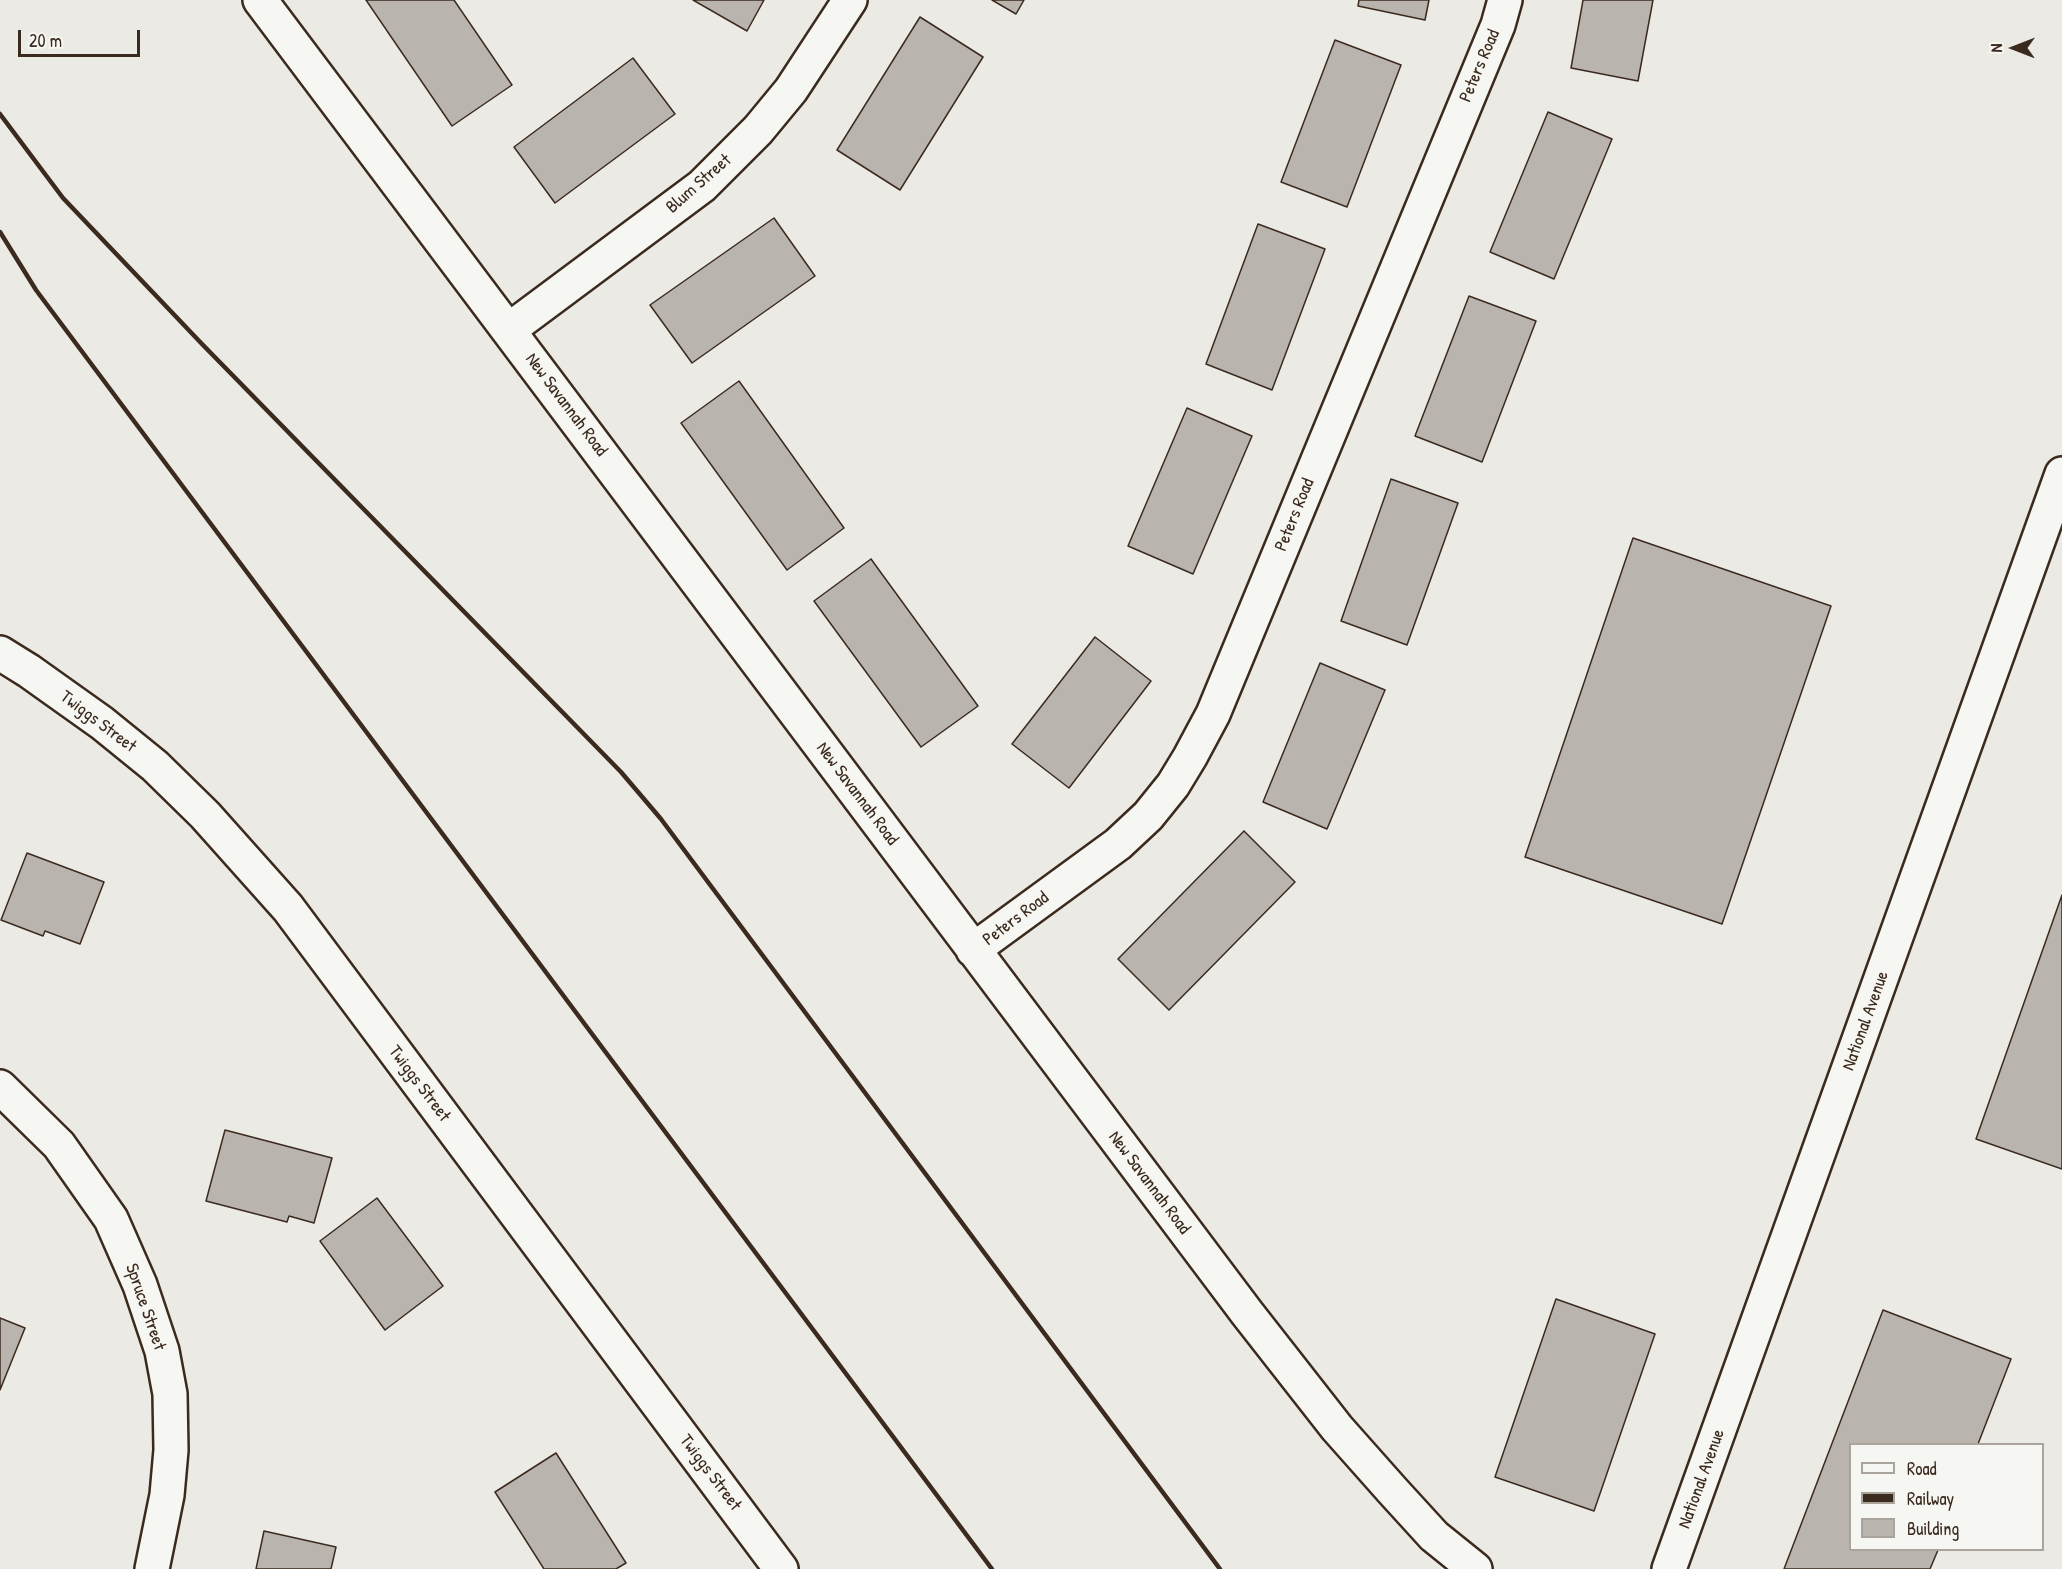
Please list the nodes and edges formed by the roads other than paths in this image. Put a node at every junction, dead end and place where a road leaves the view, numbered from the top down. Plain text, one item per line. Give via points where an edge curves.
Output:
1 (260, 0) edge
2 (850, 0) edge
3 (1505, 0) edge
4 (510, 329) junction
5 (2062, 474) edge
6 (0, 653) edge
7 (973, 950) junction
8 (0, 1087) edge
9 (152, 1569) edge
10 (781, 1569) edge
11 (1475, 1569) edge
12 (1669, 1569) edge

1 - 4 street, New Savannah Road
2 - 4 street, Blum Street via 791,90 702,186
3 - 7 street, Peters Road via 1217,704 1190,756 1148,816 1118,843
4 - 7 street, New Savannah Road
5 - 12 street, National Avenue
6 - 10 street, Twiggs Street via 102,723 155,766 288,908
7 - 11 street, New Savannah Road via 1337,1428 1434,1536
8 - 9 street, Spruce Street via 59,1145 111,1219 140,1285 162,1351 170,1394 171,1450 167,1495

